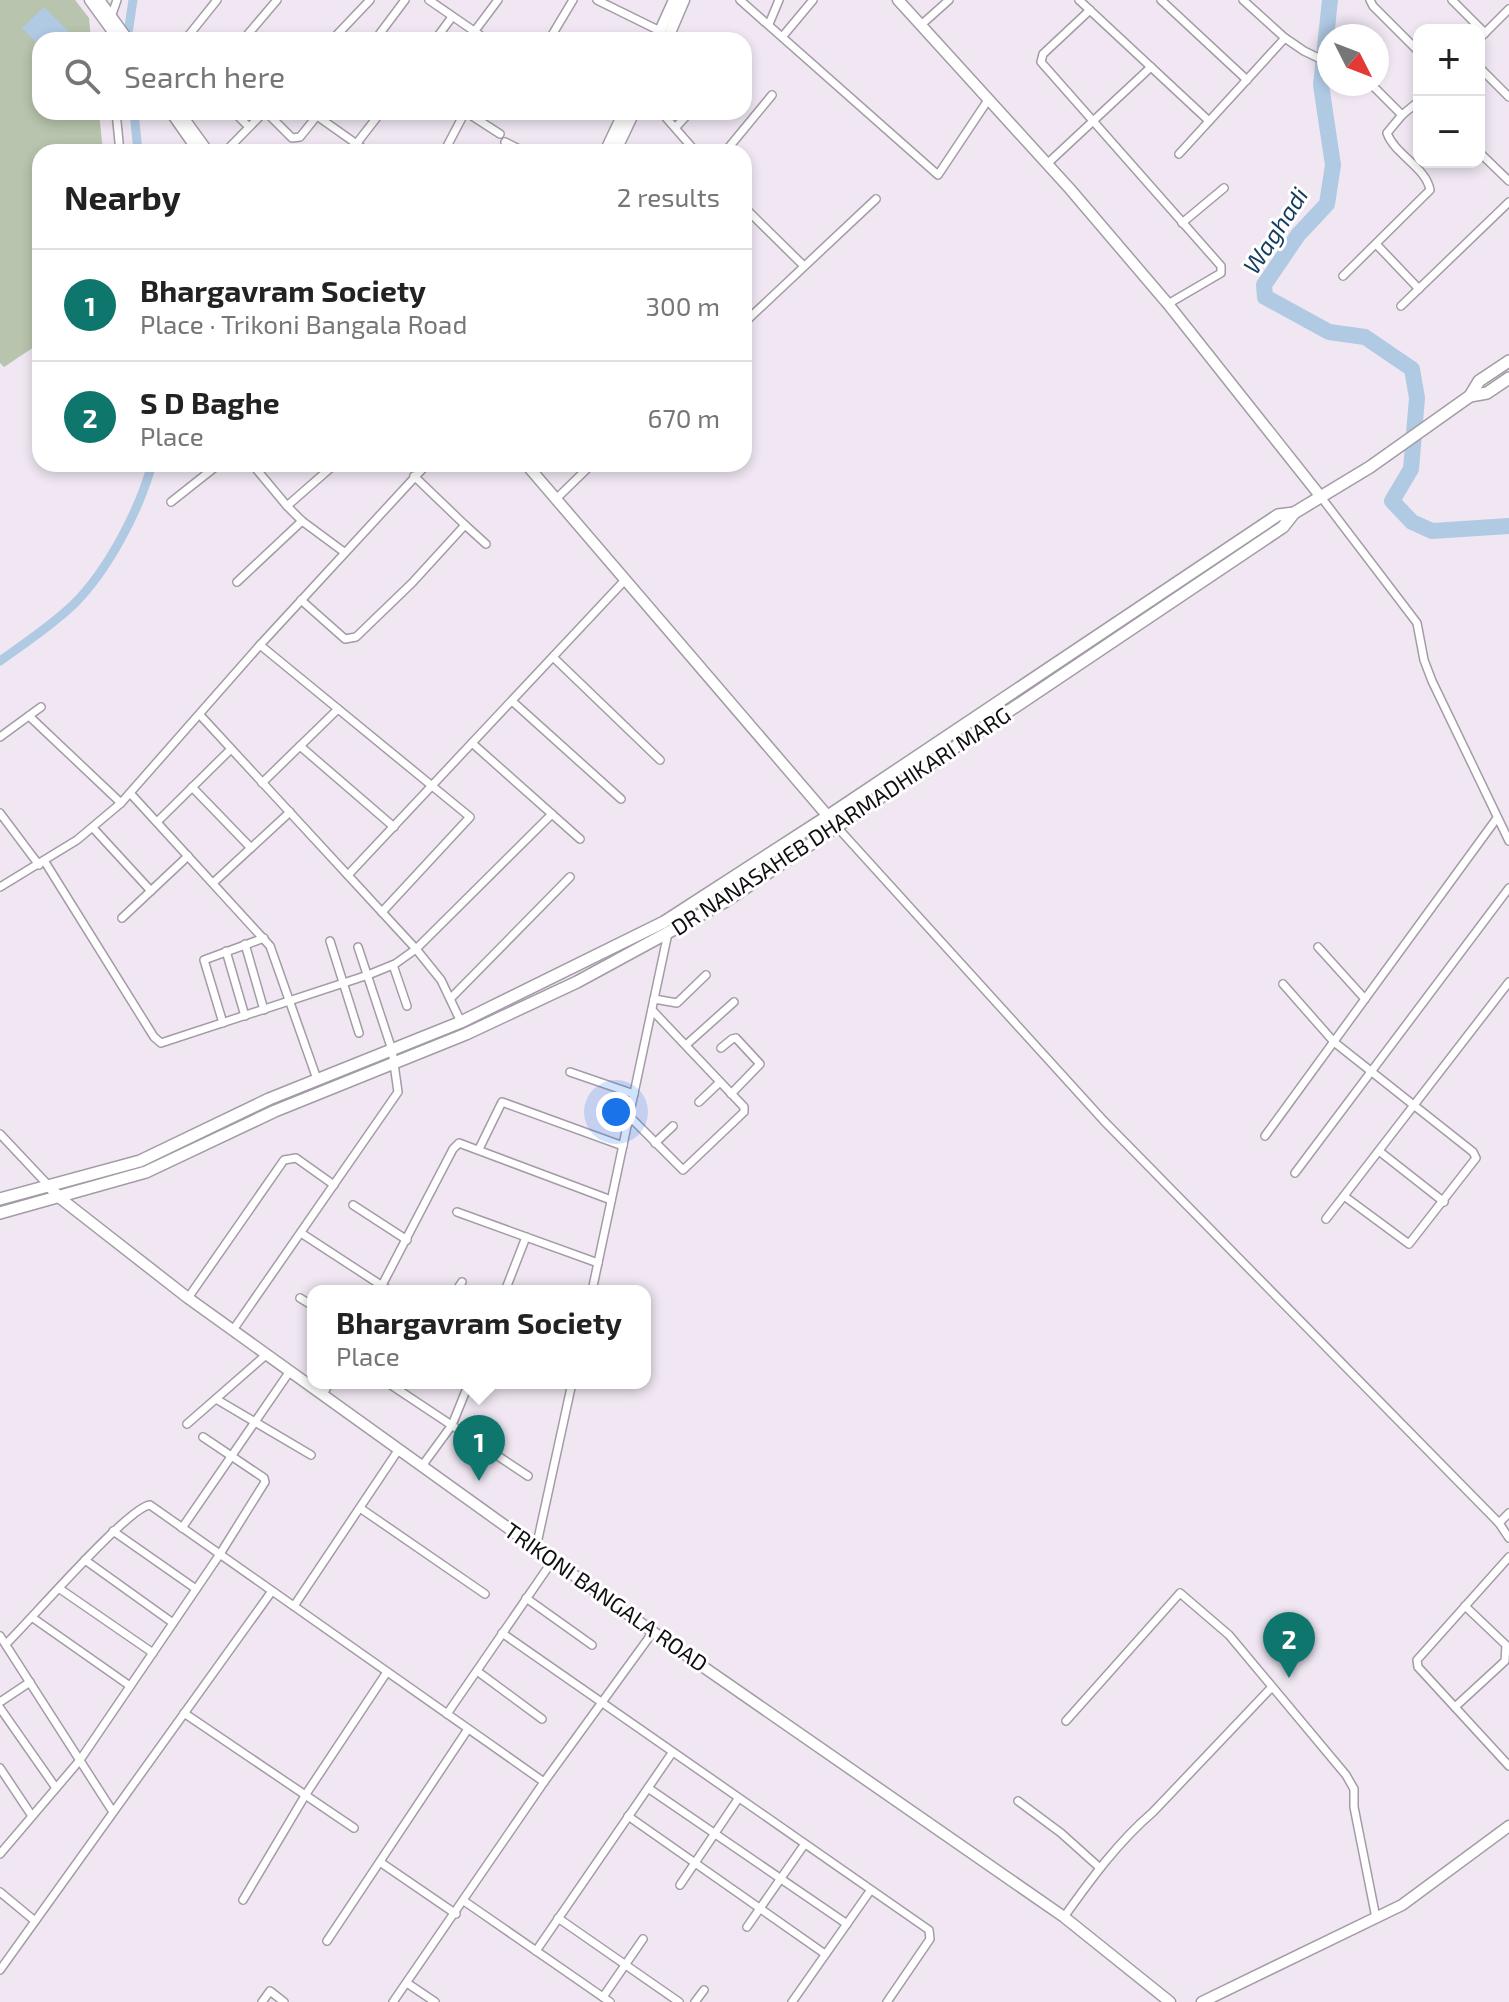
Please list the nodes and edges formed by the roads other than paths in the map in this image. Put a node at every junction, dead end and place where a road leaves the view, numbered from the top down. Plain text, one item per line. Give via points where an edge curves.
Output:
1 (90, 0) edge
2 (99, 0) edge
3 (117, 0) edge
4 (217, 0) edge
5 (277, 0) edge
6 (370, 0) edge
7 (405, 0) edge
8 (498, 0) edge
9 (597, 0) edge
10 (674, 0) edge
11 (684, 0) edge
12 (740, 0) edge
13 (779, 0) edge
14 (813, 0) edge
15 (898, 0) edge
16 (949, 0) edge
17 (1079, 0) edge
18 (1161, 0) edge
19 (1243, 0) edge
20 (1370, 0) edge
21 (1452, 0) edge
22 (431, 1) edge
23 (571, 1) edge
24 (1090, 10) junction
25 (1508, 13) edge
26 (452, 17) junction
27 (108, 19) junction
28 (769, 24) junction
29 (1472, 24) edge
30 (921, 25) junction
31 (117, 32) edge
32 (191, 32) edge
33 (250, 32) edge
34 (340, 32) edge
35 (381, 32) edge
36 (441, 32) edge
37 (474, 32) joint
38 (554, 32) edge
39 (652, 32) edge
40 (663, 32) edge
41 (664, 32) edge
42 (1485, 33) edge
43 (783, 36) junction
44 (1285, 38) junction
45 (1413, 46) edge
46 (1317, 57) edge
47 (1151, 67) junction
48 (1485, 73) edge
49 (1247, 80) junction
50 (772, 95) dead end
51 (1383, 96) edge
52 (1509, 97) edge
53 (988, 100) junction
54 (1413, 106) edge
55 (1402, 115) junction
56 (752, 119) edge
57 (117, 120) edge
58 (177, 120) edge
59 (185, 120) edge
60 (242, 120) edge
61 (256, 120) edge
62 (273, 120) edge
63 (314, 120) edge
64 (326, 120) edge
65 (375, 120) edge
66 (461, 120) edge
67 (476, 120) edge
68 (623, 120) edge
69 (624, 120) edge
70 (669, 120) edge
71 (683, 120) edge
72 (751, 120) edge
73 (1093, 121) junction
74 (1209, 121) junction
75 (249, 127) junction
76 (676, 127) junction
77 (119, 144) edge
78 (193, 144) edge
79 (202, 144) edge
80 (233, 144) edge
81 (355, 144) edge
82 (357, 144) edge
83 (448, 144) edge
84 (512, 144) edge
85 (609, 144) edge
86 (617, 144) edge
87 (690, 144) edge
88 (732, 144) edge
89 (1179, 154) dead end
90 (1485, 158) edge
91 (1047, 164) junction
92 (1509, 181) edge
93 (1224, 188) dead end
94 (876, 199) dead end
95 (1509, 202) edge
96 (752, 217) edge
97 (1182, 223) junction
98 (1376, 244) junction
99 (804, 266) junction
100 (1343, 276) dead end
101 (1419, 289) junction
102 (1168, 304) junction
103 (1401, 306) dead end
104 (752, 315) edge
105 (1509, 361) edge
106 (1509, 378) edge
107 (1470, 396) junction
108 (209, 472) edge
109 (259, 472) edge
110 (326, 472) edge
111 (418, 472) edge
112 (533, 472) edge
113 (584, 472) edge
114 (414, 476) junction
115 (1321, 497) junction
116 (556, 499) junction
117 (171, 502) dead end
118 (287, 506) junction
119 (1294, 513) junction
120 (302, 521) junction
121 (465, 525) junction
122 (486, 544) dead end
123 (344, 552) junction
124 (625, 580) junction
125 (237, 582) dead end
126 (301, 600) junction
127 (260, 645) junction
128 (553, 657) junction
129 (512, 701) junction
130 (41, 707) dead end
131 (338, 709) junction
132 (200, 715) junction
133 (29, 716) junction
134 (0, 737) edge
135 (472, 743) junction
136 (300, 746) junction
137 (231, 749) junction
138 (660, 760) dead end
139 (262, 783) junction
140 (432, 786) junction
141 (192, 787) junction
142 (130, 793) junction
143 (621, 799) dead end
144 (121, 803) junction
145 (290, 812) junction
146 (0, 813) edge
147 (552, 814) junction
148 (828, 816) junction
149 (1497, 818) junction
150 (157, 822) junction
151 (394, 827) junction
152 (837, 827) junction
153 (94, 829) junction
154 (580, 839) dead end
155 (1509, 841) edge
156 (251, 848) junction
157 (188, 856) junction
158 (42, 863) junction
159 (348, 875) junction
160 (570, 877) dead end
161 (213, 883) junction
162 (0, 887) edge
163 (1509, 888) edge
164 (151, 891) junction
165 (382, 912) junction
166 (122, 918) dead end
167 (666, 928) junction
168 (264, 938) junction
169 (330, 941) dead end
170 (245, 944) junction
171 (358, 947) dead end
172 (1318, 947) dead end
173 (416, 949) junction
174 (226, 951) junction
175 (393, 965) junction
176 (368, 975) junction
177 (706, 975) dead end
178 (1509, 982) edge
179 (344, 983) junction
180 (1283, 984) dead end
181 (451, 998) junction
182 (654, 999) junction
183 (1365, 999) junction
184 (290, 1001) junction
185 (734, 1002) dead end
186 (407, 1006) dead end
187 (264, 1010) junction
188 (652, 1010) junction
189 (245, 1016) junction
190 (223, 1023) junction
191 (463, 1028) junction
192 (359, 1033) dead end
193 (1334, 1042) junction
194 (686, 1045) junction
195 (721, 1048) dead end
196 (392, 1050) junction
197 (395, 1063) junction
198 (570, 1072) dead end
199 (1371, 1072) junction
200 (317, 1079) junction
201 (720, 1082) junction
202 (634, 1094) junction
203 (731, 1094) junction
204 (699, 1102) dead end
205 (1414, 1106) junction
206 (629, 1116) junction
207 (673, 1126) dead end
208 (0, 1134) edge
209 (1265, 1136) dead end
210 (655, 1143) junction
211 (623, 1146) junction
212 (479, 1149) junction
213 (1379, 1151) junction
214 (1295, 1173) dead end
215 (334, 1185) junction
216 (49, 1186) junction
217 (1344, 1196) junction
218 (60, 1198) junction
219 (0, 1199) edge
220 (611, 1200) junction
221 (1444, 1202) junction
222 (353, 1205) dead end
223 (457, 1212) dead end
224 (0, 1213) edge
225 (1326, 1219) dead end
226 (301, 1233) junction
227 (526, 1237) junction
228 (407, 1240) junction
229 (598, 1263) junction
230 (462, 1282) dead end
231 (376, 1285) edge
232 (382, 1285) edge
233 (460, 1285) edge
234 (507, 1285) edge
235 (593, 1285) edge
236 (188, 1298) junction
237 (300, 1298) dead end
238 (307, 1302) edge
239 (233, 1330) junction
240 (267, 1354) junction
241 (290, 1371) junction
242 (307, 1383) edge
243 (315, 1389) edge
244 (326, 1389) edge
245 (397, 1389) edge
246 (467, 1389) edge
247 (571, 1389) edge
248 (323, 1395) junction
249 (216, 1399) junction
250 (255, 1422) junction
251 (187, 1424) dead end
252 (452, 1425) junction
253 (203, 1437) dead end
254 (399, 1449) junction
255 (311, 1455) dead end
256 (232, 1456) junction
257 (422, 1466) junction
258 (528, 1476) dead end
259 (360, 1508) junction
260 (1509, 1513) edge
261 (1499, 1523) junction
262 (182, 1528) junction
263 (113, 1531) junction
264 (1509, 1538) edge
265 (536, 1548) junction
266 (220, 1554) junction
267 (1509, 1557) edge
268 (85, 1560) junction
269 (553, 1560) junction
270 (60, 1589) junction
271 (196, 1589) junction
272 (272, 1591) junction
273 (485, 1594) dead end
274 (526, 1598) junction
275 (294, 1606) junction
276 (1465, 1606) junction
277 (33, 1618) junction
278 (173, 1623) junction
279 (653, 1632) junction
280 (502, 1633) junction
281 (0, 1636) edge
282 (6, 1644) junction
283 (592, 1645) dead end
284 (153, 1653) junction
285 (477, 1671) junction
286 (387, 1672) junction
287 (30, 1682) junction
288 (130, 1686) junction
289 (1271, 1688) junction
290 (0, 1702) edge
291 (601, 1704) junction
292 (1455, 1707) junction
293 (0, 1708) edge
294 (184, 1713) junction
295 (447, 1714) junction
296 (542, 1719) dead end
297 (1066, 1721) dead end
298 (468, 1729) junction
299 (672, 1753) junction
300 (80, 1760) junction
301 (1509, 1766) edge
302 (0, 1768) edge
303 (544, 1782) junction
304 (56, 1788) junction
305 (648, 1788) junction
306 (306, 1794) junction
307 (738, 1799) junction
308 (1018, 1801) dead end
309 (113, 1812) junction
310 (32, 1816) junction
311 (628, 1816) junction
312 (1509, 1826) edge
313 (354, 1828) dead end
314 (714, 1834) junction
315 (804, 1845) junction
316 (0, 1854) edge
317 (380, 1862) junction
318 (695, 1863) junction
319 (1100, 1868) junction
320 (780, 1879) junction
321 (680, 1885) dead end
322 (870, 1891) junction
323 (0, 1892) edge
324 (243, 1900) dead end
325 (464, 1901) junction
326 (760, 1908) junction
327 (456, 1914) junction
328 (1064, 1917) junction
329 (558, 1918) junction
330 (1376, 1918) junction
331 (35, 1921) junction
332 (847, 1924) junction
333 (747, 1927) dead end
334 (643, 1939) dead end
335 (327, 1941) dead end
336 (536, 1951) junction
337 (825, 1954) junction
338 (625, 1965) junction
339 (1, 1967) edge
340 (407, 1983) junction
341 (704, 1990) dead end
342 (603, 1997) junction
343 (262, 2002) edge
344 (284, 2002) edge
345 (393, 2002) edge
346 (435, 2002) edge
347 (610, 2002) edge
348 (679, 2002) edge
349 (695, 2002) edge
350 (792, 2002) edge
351 (887, 2002) edge
352 (1170, 2002) edge
353 (1202, 2002) edge

1 - 27 street
2 - 27 street
3 - 27 street
4 - 32 street
5 - 33 street
6 - 34 street
7 - 35 street
8 - 37 street
9 - 39 street
10 - 40 street
11 - 41 street
12 - 28 street
13 - 28 street
14 - 43 street
15 - 30 street
16 - 30 street
17 - 24 street
18 - 49 street
19 - 44 street
20 - 45 street
21 - 29 street
22 - 26 street
23 - 38 street
24 - 47 street
24 - 73 street via 1043,54 1041,62
25 - 42 street
26 - 36 street
26 - 37 street
27 - 31 street
28 - 43 street
30 - 53 street
43 - 53 street via 938,175
44 - 46 street
44 - 49 street
47 - 73 street
47 - 74 street
48 - 52 street
49 - 74 street
50 - 56 street
51 - 55 street
53 - 91 street
54 - 55 street
55 - 98 street via 1388,137 1430,190
57 - 77 street
58 - 78 street
59 - 79 street
60 - 75 street
61 - 75 street
62 - 63 street via 292,138 300,137
64 - 81 street
65 - 82 street
66 - 83 street
67 - 84 street
68 - 85 street
69 - 86 street
70 - 76 street
71 - 76 street
72 - 88 street
73 - 91 street
73 - 97 street
74 - 89 street
75 - 80 street
76 - 87 street
90 - 92 street
91 - 102 street
93 - 97 street
94 - 99 street
95 - 101 street
96 - 99 street
97 - 102 street via 1222,269
98 - 100 street
98 - 101 street
99 - 104 street
101 - 103 street
102 - 115 street
105 - 107 main road, DR NANASAHEB DHARMADHIKARI MARG via 1479,381
106 - 107 main road, DR NANASAHEB DHARMADHIKARI MARG via 1487,393
107 - 115 main road, DR NANASAHEB DHARMADHIKARI MARG
108 - 117 street
109 - 118 street
110 - 118 street
111 - 114 street
112 - 116 street
113 - 116 street
114 - 121 street
114 - 123 street
115 - 119 main road, DR NANASAHEB DHARMADHIKARI MARG
115 - 149 street via 1417,623 1432,681
116 - 124 street
118 - 120 street
119 - 148 main road, DR NANASAHEB DHARMADHIKARI MARG via 1278,515
119 - 152 main road, DR NANASAHEB DHARMADHIKARI MARG via 1283,527
120 - 123 street
120 - 125 street
121 - 122 street
121 - 126 street via 356,637 345,639
123 - 126 street
124 - 128 street
124 - 148 street
126 - 127 street
127 - 131 street
127 - 132 street
128 - 129 street
128 - 138 street
129 - 135 street
129 - 143 street
130 - 133 street
131 - 136 street
131 - 140 street
132 - 137 street
132 - 142 street
133 - 134 street
133 - 144 street
135 - 140 street
135 - 147 street
136 - 139 street
136 - 151 street
137 - 139 street
137 - 141 street
139 - 145 street
140 - 151 street
140 - 165 street via 470,817
141 - 150 street
141 - 156 street
142 - 144 street
142 - 150 street
144 - 153 street
145 - 156 street
145 - 159 street
146 - 158 street
147 - 154 street
147 - 173 street
148 - 152 street
148 - 167 main road, DR NANASAHEB DHARMADHIKARI MARG
149 - 155 street
149 - 183 street
150 - 157 street
151 - 159 street
152 - 167 main road, DR NANASAHEB DHARMADHIKARI MARG via 726,901
152 - 261 street via 1104,1121
153 - 158 street
153 - 164 street
156 - 161 street
157 - 161 street
157 - 164 street
158 - 162 street
158 - 190 street via 156,1040 165,1042
159 - 165 street
160 - 181 street
161 - 168 street
163 - 199 street
164 - 166 street
165 - 173 street
167 - 182 street
167 - 191 main road, DR NANASAHEB DHARMADHIKARI MARG via 577,982
168 - 170 street
168 - 184 street
169 - 179 street
170 - 174 street
170 - 187 street
171 - 176 street
172 - 183 street
173 - 175 street
173 - 181 street
174 - 189 street
174 - 190 street via 204,960
175 - 176 street
175 - 186 street
176 - 179 street
176 - 196 street
177 - 182 street via 677,1003
178 - 205 street
179 - 184 street
179 - 192 street
180 - 193 street
181 - 191 street
182 - 188 street
183 - 193 street
184 - 187 street
184 - 200 street
185 - 194 street
187 - 189 street
188 - 194 street
188 - 202 street
189 - 190 street
191 - 196 main road, DR NANASAHEB DHARMADHIKARI MARG
191 - 197 main road, DR NANASAHEB DHARMADHIKARI MARG
193 - 199 street
193 - 209 street
194 - 201 street
195 - 203 street via 734,1037 760,1064
196 - 197 street
196 - 200 main road, DR NANASAHEB DHARMADHIKARI MARG
197 - 215 street via 395,1098
197 - 218 main road, DR NANASAHEB DHARMADHIKARI MARG via 275,1111 146,1172
198 - 202 street
199 - 205 street
199 - 214 street
200 - 216 main road, DR NANASAHEB DHARMADHIKARI MARG via 140,1161
201 - 203 street
201 - 204 street
202 - 206 street
203 - 210 street via 744,1114 685,1170
205 - 213 street
205 - 221 street via 1475,1154 1476,1161
206 - 210 street
206 - 211 street
207 - 210 street
208 - 216 street
211 - 212 street via 502,1102
211 - 220 street
212 - 220 street
212 - 228 street via 455,1145
213 - 217 street
213 - 221 street
215 - 226 street
215 - 236 street via 296,1158 284,1160
216 - 218 street, TRIKONI BANGALA ROAD
216 - 219 main road, DR NANASAHEB DHARMADHIKARI MARG
217 - 221 street via 1407,1244
217 - 225 street
218 - 224 main road, DR NANASAHEB DHARMADHIKARI MARG
218 - 236 street, TRIKONI BANGALA ROAD
220 - 229 street
222 - 228 street
223 - 227 street
226 - 231 street
226 - 239 street
227 - 229 street
227 - 234 street
228 - 232 street
229 - 235 street
230 - 233 street
236 - 239 street, TRIKONI BANGALA ROAD
237 - 238 street
239 - 240 street, TRIKONI BANGALA ROAD
240 - 241 street, TRIKONI BANGALA ROAD
240 - 249 street
241 - 242 street, TRIKONI BANGALA ROAD
241 - 250 street
243 - 248 street, TRIKONI BANGALA ROAD
244 - 248 street
245 - 252 street
246 - 252 street
247 - 265 street
248 - 254 street, TRIKONI BANGALA ROAD
249 - 250 street
249 - 251 street
250 - 255 street
250 - 256 street
252 - 257 street
252 - 258 street
253 - 256 street
254 - 257 street, TRIKONI BANGALA ROAD
254 - 259 street
256 - 262 street
256 - 266 street via 265,1482
257 - 265 street, TRIKONI BANGALA ROAD
259 - 273 street
259 - 275 street
260 - 261 street
261 - 264 street
262 - 263 street via 148,1504
262 - 266 street
263 - 268 street
263 - 271 street
265 - 269 street, TRIKONI BANGALA ROAD
266 - 271 street
266 - 272 street
267 - 276 street
268 - 270 street
268 - 278 street
269 - 274 street
269 - 279 street, TRIKONI BANGALA ROAD
270 - 277 street
270 - 284 street
271 - 278 street
272 - 275 street
272 - 294 street
274 - 280 street
274 - 283 street
275 - 286 street
276 - 292 street via 1417,1660
276 - 292 street via 1508,1651 1505,1661
277 - 282 street
277 - 288 street
278 - 284 street
279 - 291 street
279 - 328 street, TRIKONI BANGALA ROAD
280 - 285 street
280 - 291 street
281 - 282 street
282 - 287 street
284 - 288 street
285 - 295 street
285 - 296 street
286 - 295 street
286 - 306 street
287 - 290 street
287 - 300 street
288 - 300 street
289 - 297 street via 1229,1635 1180,1593
289 - 319 street
289 - 330 street via 1354,1789
291 - 299 street
291 - 303 street
292 - 301 street
293 - 304 street
294 - 306 street
294 - 309 street
295 - 298 street
298 - 303 street
298 - 317 street
299 - 305 street
299 - 307 street
300 - 304 street
300 - 309 street
302 - 310 street
303 - 325 street
304 - 310 street
305 - 311 street
305 - 314 street
306 - 313 street
306 - 324 street
307 - 314 street
307 - 315 street
308 - 319 street
309 - 331 street
310 - 316 street
311 - 318 street
311 - 329 street
312 - 330 street via 1402,1905
314 - 318 street
314 - 320 street
315 - 320 street
315 - 322 street
317 - 327 street
317 - 335 street
318 - 321 street
318 - 326 street
319 - 328 street
320 - 326 street
320 - 332 street
322 - 332 street
322 - 351 street via 931,1935
323 - 331 street
325 - 327 street
325 - 336 street
326 - 333 street
326 - 337 street
327 - 340 street
328 - 352 street, TRIKONI BANGALA ROAD
329 - 336 street
329 - 338 street
330 - 353 street
331 - 339 street
332 - 337 street
334 - 338 street
336 - 342 street
337 - 350 street
338 - 342 street
338 - 348 street
340 - 345 street
340 - 346 street
341 - 349 street
342 - 347 street
343 - 344 street via 270,1991

